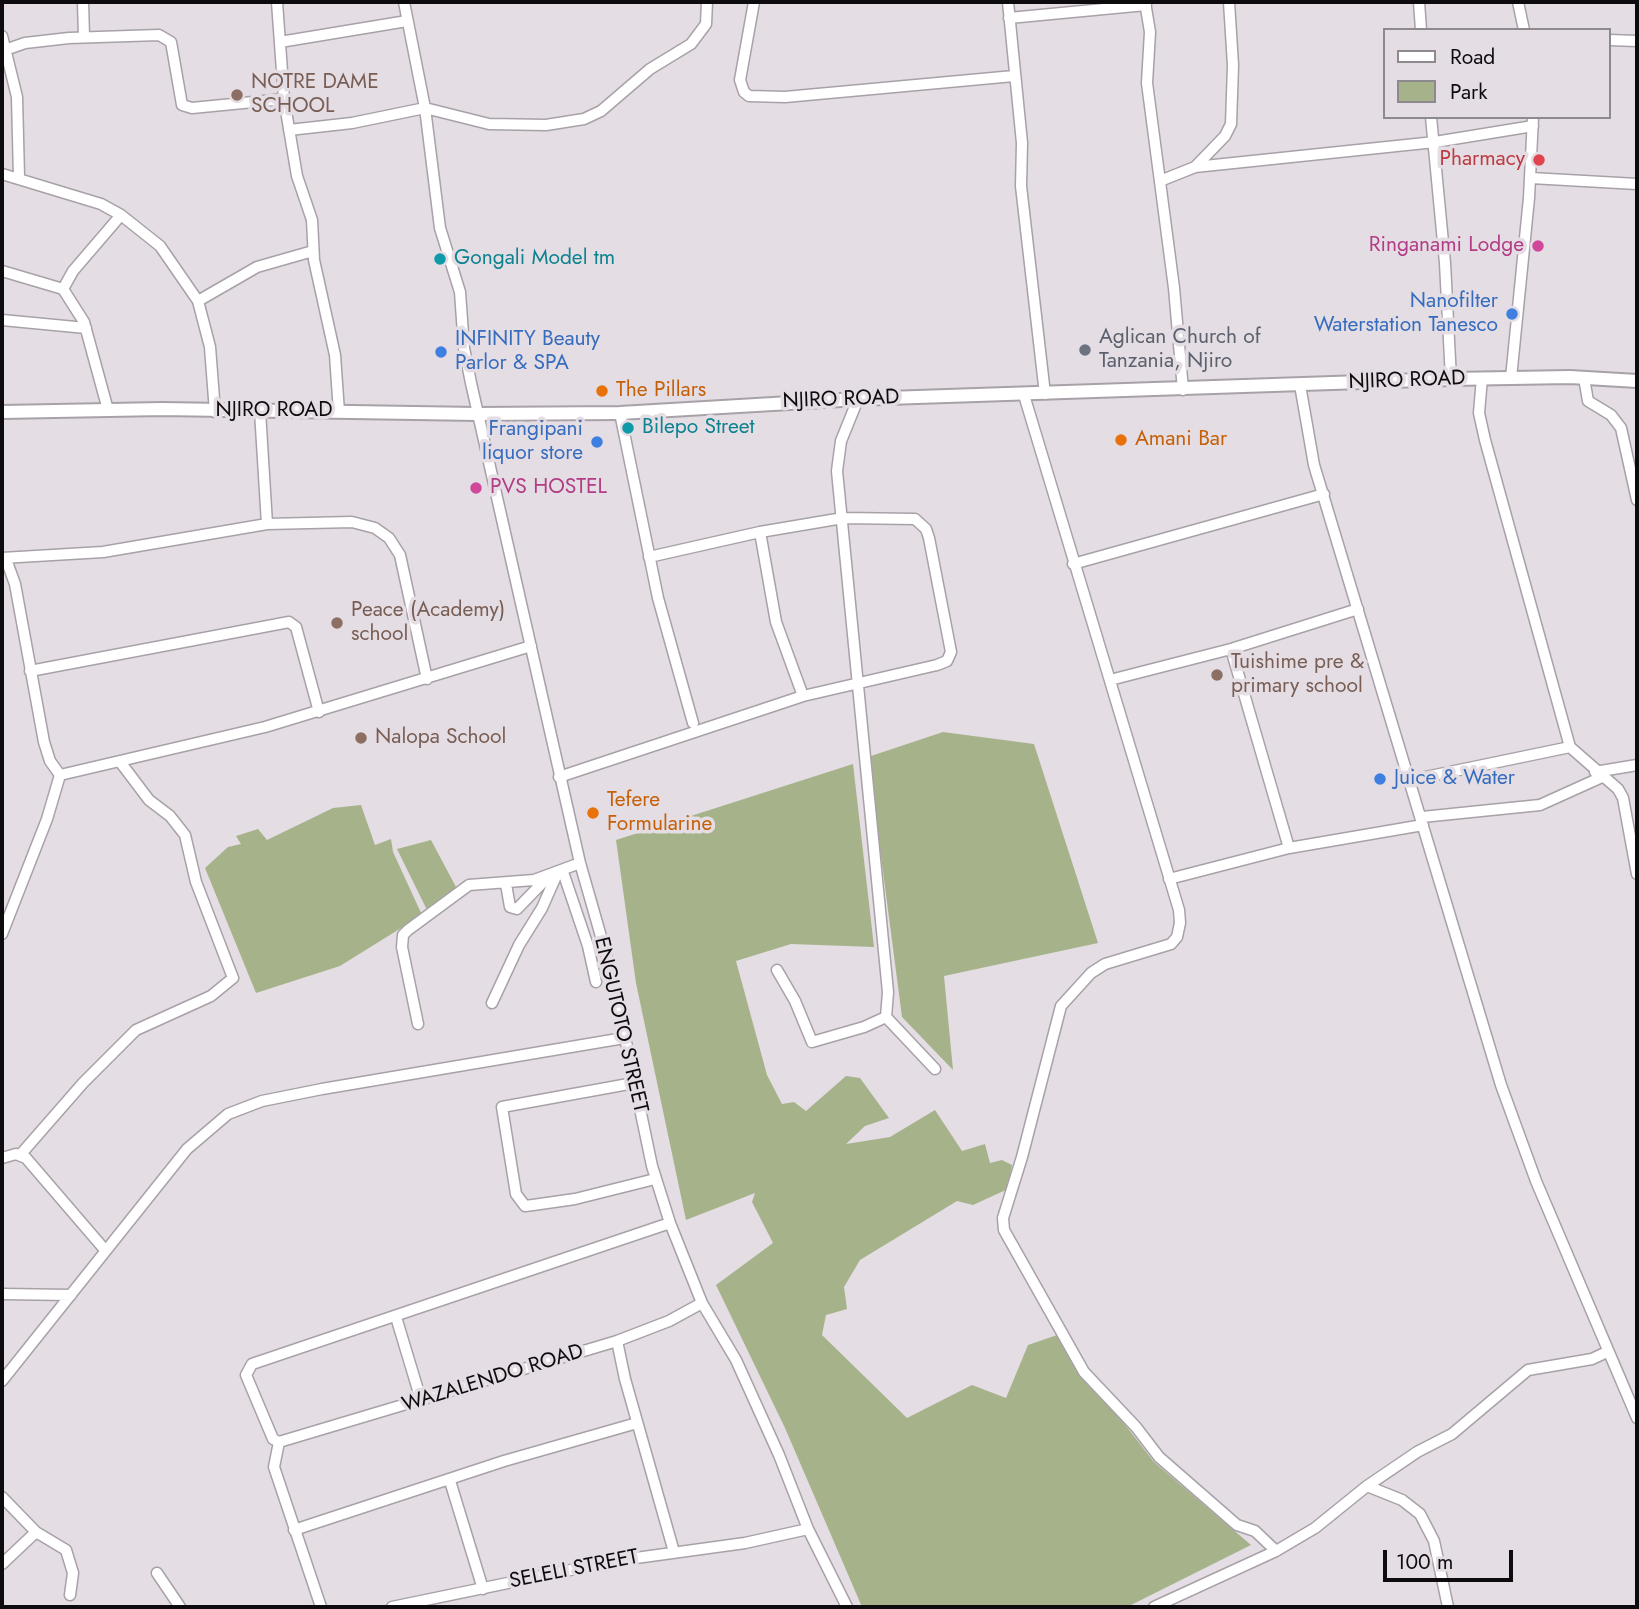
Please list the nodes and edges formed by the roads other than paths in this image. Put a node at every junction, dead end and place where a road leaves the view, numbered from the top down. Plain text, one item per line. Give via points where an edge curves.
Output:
1 (83, 2) edge
2 (277, 2) edge
3 (404, 2) edge
4 (707, 2) edge
5 (754, 2) edge
6 (1008, 2) edge
7 (1229, 2) edge
8 (1419, 2) edge
9 (1518, 2) edge
10 (1145, 4) edge
11 (1009, 18) junction
12 (407, 21) junction
13 (1421, 28) edge
14 (1524, 28) edge
15 (2, 36) edge
16 (83, 37) junction
17 (1611, 40) edge
18 (1637, 41) edge
19 (280, 42) junction
20 (4, 50) edge
21 (1014, 76) junction
22 (284, 99) junction
23 (425, 108) junction
24 (1431, 119) edge
25 (1533, 122) edge
26 (289, 130) junction
27 (1435, 142) junction
28 (1195, 167) junction
29 (2, 174) edge
30 (19, 177) junction
31 (1531, 178) junction
32 (1160, 181) junction
33 (1637, 184) edge
34 (121, 215) junction
35 (313, 251) junction
36 (2, 271) edge
37 (63, 289) junction
38 (198, 301) junction
39 (2, 320) edge
40 (86, 328) junction
41 (1482, 378) junction
42 (1511, 378) junction
43 (1584, 378) junction
44 (1451, 379) junction
45 (1637, 381) edge
46 (1300, 385) junction
47 (1183, 390) junction
48 (1045, 394) junction
49 (1024, 395) junction
50 (858, 399) junction
51 (108, 410) junction
52 (261, 411) junction
53 (2, 412) edge
54 (215, 412) junction
55 (339, 412) junction
56 (620, 413) junction
57 (477, 414) junction
58 (1324, 494) junction
59 (1637, 500) edge
60 (843, 518) junction
61 (267, 524) junction
62 (760, 532) junction
63 (649, 558) junction
64 (2, 559) edge
65 (1073, 564) junction
66 (1358, 610) junction
67 (531, 646) junction
68 (1231, 649) junction
69 (30, 671) junction
70 (427, 679) junction
71 (1110, 680) junction
72 (858, 684) junction
73 (803, 696) junction
74 (318, 712) junction
75 (693, 723) dead end
76 (1570, 747) junction
77 (121, 763) junction
78 (1637, 765) edge
79 (1598, 774) junction
80 (60, 775) junction
81 (559, 777) junction
82 (1411, 780) junction
83 (1422, 821) junction
84 (1289, 848) junction
85 (579, 863) junction
86 (556, 874) junction
87 (1637, 874) edge
88 (1169, 879) junction
89 (506, 884) junction
90 (2, 934) edge
91 (777, 970) dead end
92 (596, 982) dead end
93 (492, 1003) dead end
94 (886, 1017) junction
95 (418, 1024) dead end
96 (624, 1038) junction
97 (935, 1069) dead end
98 (634, 1083) junction
99 (21, 1154) junction
100 (2, 1158) edge
101 (655, 1179) junction
102 (670, 1223) junction
103 (105, 1250) junction
104 (2, 1294) edge
105 (71, 1295) junction
106 (702, 1303) junction
107 (396, 1317) junction
108 (617, 1341) junction
109 (1607, 1352) junction
110 (2, 1381) edge
111 (421, 1400) junction
112 (1637, 1418) edge
113 (637, 1423) junction
114 (279, 1442) junction
115 (450, 1481) junction
116 (1367, 1486) junction
117 (2, 1497) edge
118 (808, 1529) junction
119 (294, 1530) junction
120 (36, 1532) junction
121 (1276, 1551) junction
122 (674, 1552) junction
123 (2, 1564) edge
124 (157, 1573) dead end
125 (483, 1589) junction
126 (70, 1595) dead end
127 (180, 1607) edge
128 (321, 1607) edge
129 (392, 1607) edge
130 (846, 1607) edge
131 (1154, 1607) edge
132 (1448, 1607) edge

1 - 16 street
2 - 19 street
3 - 12 street, ENGUTOTO STREET
4 - 23 street via 706,24 691,44 584,119 546,125 489,124
5 - 21 street via 740,80 749,96 785,97
6 - 11 street
7 - 28 street via 1231,124
8 - 13 street
9 - 14 street
10 - 11 street
10 - 32 street via 1150,33 1147,83
11 - 21 street
12 - 19 street
12 - 23 street, ENGUTOTO STREET
15 - 20 street
16 - 20 street
16 - 22 street via 167,37 178,96 187,107
17 - 18 street
19 - 22 street
20 - 30 street via 17,97
21 - 48 street
22 - 26 street
23 - 26 street
23 - 57 street, ENGUTOTO STREET via 440,228 460,292 464,348
24 - 27 street
25 - 27 street
25 - 31 street
26 - 35 street via 297,176 312,220
27 - 28 street
27 - 44 street
28 - 32 street
29 - 30 street
30 - 34 street via 73,193
31 - 33 street
31 - 42 street
32 - 47 street
34 - 37 street
34 - 38 street via 160,246
35 - 38 street via 257,267
35 - 55 street via 335,355
36 - 37 street
37 - 40 street
38 - 54 street via 210,348
39 - 40 street
40 - 51 street
41 - 42 street, NJIRO ROAD
41 - 44 street, NJIRO ROAD
41 - 76 street via 1479,412 1485,440
42 - 43 street, NJIRO ROAD
43 - 45 street, NJIRO ROAD
43 - 59 street via 1591,405 1611,415 1621,428
44 - 46 street, NJIRO ROAD
46 - 47 street, NJIRO ROAD
46 - 58 street via 1314,465
47 - 48 street, NJIRO ROAD
48 - 49 street, NJIRO ROAD
49 - 50 street, NJIRO ROAD
49 - 65 street
50 - 56 street, NJIRO ROAD
50 - 60 street via 838,453
51 - 53 street, NJIRO ROAD
51 - 54 street, NJIRO ROAD
52 - 54 street, NJIRO ROAD
52 - 55 street, NJIRO ROAD
52 - 61 street
55 - 57 street, NJIRO ROAD
56 - 57 street, NJIRO ROAD
56 - 63 street
57 - 67 street, ENGUTOTO STREET
58 - 65 street
58 - 66 street
60 - 62 street
60 - 72 street
60 - 72 street via 910,518 921,523 929,538 951,642 947,661
61 - 64 street via 103,552
61 - 70 street via 352,522 375,528 389,538 400,555
62 - 63 street
62 - 73 street via 776,622
63 - 75 street
64 - 69 street via 12,574
65 - 71 street
66 - 68 street
66 - 82 street
67 - 70 street
67 - 81 street, ENGUTOTO STREET
68 - 71 street
68 - 84 street
69 - 74 street via 289,622 296,627
69 - 80 street via 44,742
70 - 74 street
71 - 88 street
72 - 73 street
72 - 94 street via 888,992
73 - 81 street
74 - 77 street
76 - 79 street
76 - 82 street
77 - 80 street
77 - 99 street via 149,800 185,835 196,882 233,978 211,996 136,1030
78 - 79 street via 1617,766
79 - 83 street via 1540,805
79 - 87 street via 1623,798
80 - 90 street
81 - 85 street, ENGUTOTO STREET
82 - 83 street
83 - 84 street
83 - 109 street via 1517,1131
84 - 88 street
85 - 86 street
85 - 96 street, ENGUTOTO STREET via 612,975
86 - 89 street
86 - 89 street via 517,909 510,907
86 - 92 street via 588,946
86 - 93 street
88 - 121 street via 1180,923 1177,937 1171,944 1105,964 1061,1006 1003,1218 1004,1230 1084,1372 1159,1457 1237,1525 1255,1531
89 - 95 street via 477,883 458,890 403,935
91 - 94 street via 811,1042
94 - 97 street
96 - 98 street, ENGUTOTO STREET
96 - 103 street via 322,1088 244,1106 187,1149
98 - 101 street, ENGUTOTO STREET
98 - 101 street via 502,1107 516,1194 525,1206 576,1199
99 - 100 street
99 - 103 street
101 - 102 street, ENGUTOTO STREET
102 - 106 street, ENGUTOTO STREET
102 - 107 street
103 - 105 street
104 - 105 street
105 - 110 street
106 - 108 street, WAZALENDO ROAD
106 - 118 street, ENGUTOTO STREET via 736,1360
107 - 111 street
107 - 114 street via 248,1368 246,1375 273,1439
108 - 111 street, WAZALENDO ROAD
108 - 113 street
109 - 112 street
109 - 116 street via 1528,1370 1452,1434
111 - 114 street, WAZALENDO ROAD
113 - 115 street
113 - 122 street
114 - 119 street via 275,1467
115 - 119 street
115 - 125 street
116 - 121 street via 1315,1528
116 - 132 street via 1402,1500 1420,1514 1434,1541
117 - 120 street
118 - 122 street, SELELI STREET
118 - 130 street, ENGUTOTO STREET
119 - 128 street
120 - 123 street
120 - 126 street via 66,1550 73,1573
121 - 131 street
122 - 125 street, SELELI STREET
124 - 127 street
125 - 129 street, SELELI STREET

